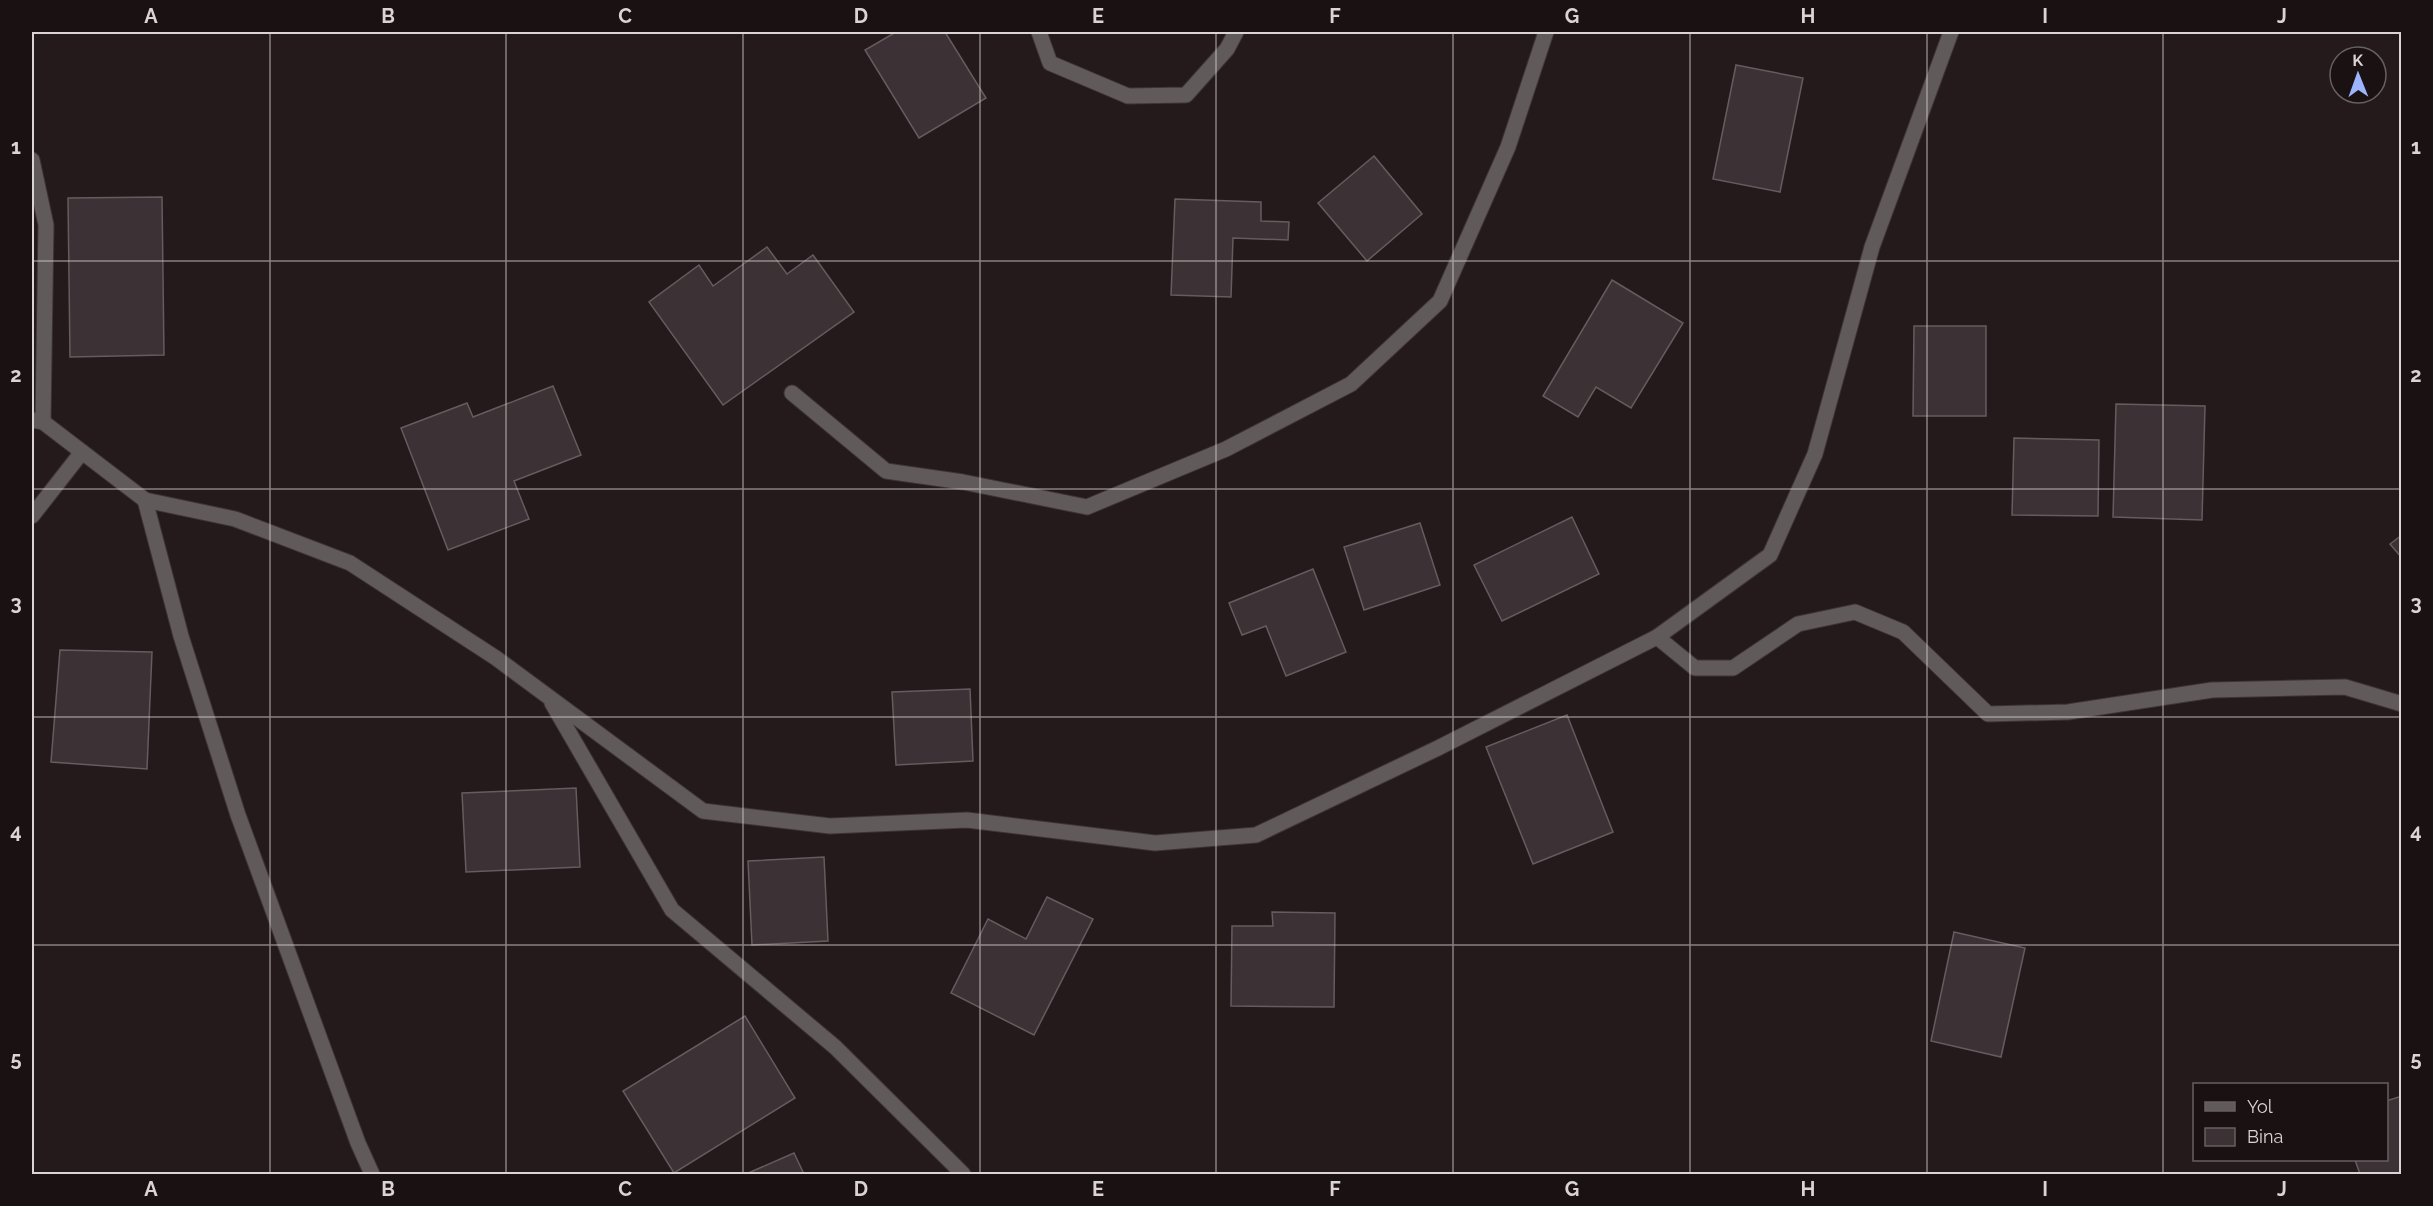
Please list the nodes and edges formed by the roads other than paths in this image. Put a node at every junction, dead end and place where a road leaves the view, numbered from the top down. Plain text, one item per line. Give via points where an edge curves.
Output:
1 (1039, 32) edge
2 (1236, 32) edge
3 (1546, 32) edge
4 (1951, 32) edge
5 (32, 160) edge
6 (792, 393) dead end
7 (37, 421) edge
8 (82, 452) junction
9 (145, 500) junction
10 (32, 516) edge
11 (1657, 638) junction
12 (549, 697) junction
13 (2402, 704) edge
14 (372, 1174) edge
15 (963, 1174) edge

1 - 2 street via 1050,63 1128,96 1186,95 1227,49
3 - 6 street via 1508,147 1440,301 1351,384 1226,449 1087,507 886,471
4 - 11 street via 1872,247 1815,454 1770,555
5 - 7 street via 46,225
7 - 8 street
8 - 9 street
8 - 10 street
9 - 12 street via 235,519 350,563
9 - 14 street via 182,636 238,815
11 - 12 street via 1256,835 1155,843 967,820 830,826 703,811
11 - 13 street via 1695,668 1732,668 1798,624 1855,612 1903,632 1988,714 2068,712 2211,690 2345,687
12 - 15 street via 672,910 835,1047

